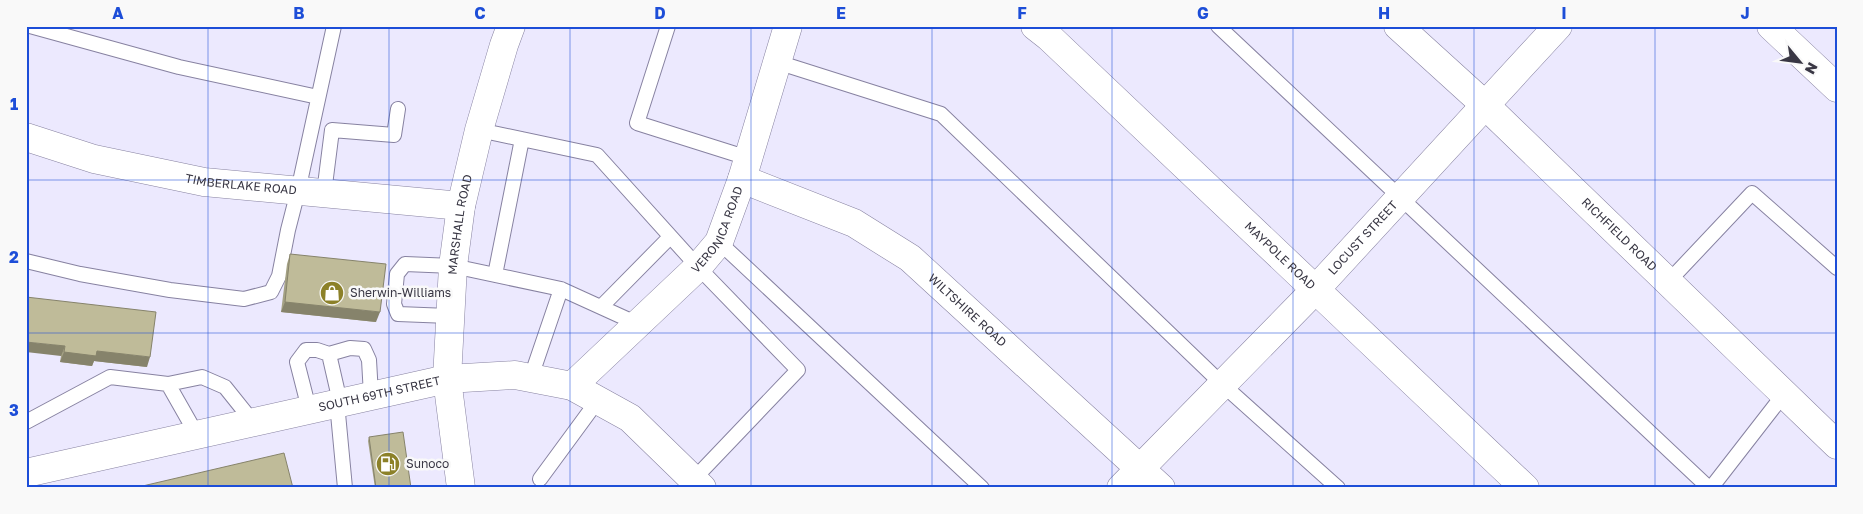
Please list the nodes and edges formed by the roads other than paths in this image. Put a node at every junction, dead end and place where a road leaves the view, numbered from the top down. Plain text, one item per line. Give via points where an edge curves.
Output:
1 (30, 26) edge
2 (334, 26) edge
3 (511, 26) edge
4 (668, 26) edge
5 (788, 26) edge
6 (1035, 26) edge
7 (1218, 26) edge
8 (1398, 26) edge
9 (1558, 26) edge
10 (1771, 26) edge
11 (777, 62) junction
12 (1837, 88) edge
13 (318, 97) junction
14 (1485, 105) junction
15 (398, 109) dead end
16 (480, 130) junction
17 (26, 137) edge
18 (522, 139) junction
19 (745, 168) junction
20 (311, 192) junction
21 (1400, 198) junction
22 (461, 206) junction
23 (670, 237) junction
24 (719, 242) junction
25 (26, 261) edge
26 (453, 266) junction
27 (698, 268) junction
28 (1837, 268) edge
29 (495, 275) junction
30 (1668, 282) junction
31 (561, 290) junction
32 (1315, 290) junction
33 (601, 307) junction
34 (449, 316) junction
35 (638, 324) junction
36 (329, 354) junction
37 (531, 378) junction
38 (447, 379) junction
39 (168, 384) junction
40 (1222, 384) junction
41 (572, 386) junction
42 (1784, 394) junction
43 (371, 395) junction
44 (598, 400) junction
45 (338, 403) junction
46 (309, 409) junction
47 (26, 422) edge
48 (253, 422) junction
49 (197, 435) junction
50 (1837, 445) edge
51 (1140, 467) junction
52 (26, 473) edge
53 (540, 479) dead end
54 (697, 484) edge
55 (345, 488) edge
56 (461, 488) edge
57 (982, 488) edge
58 (1121, 488) edge
59 (1161, 488) edge
60 (1338, 488) edge
61 (1525, 488) edge
62 (1710, 488) edge

1 - 13 lane via 180,67
2 - 13 lane
3 - 16 street, MARSHALL ROAD
4 - 19 lane via 638,123
5 - 11 street, VERONICA ROAD
6 - 32 street, MAYPOLE ROAD
7 - 21 lane
8 - 14 street, RICHFIELD ROAD
9 - 14 street, LOCUST STREET
10 - 12 street
11 - 19 street, VERONICA ROAD
11 - 40 lane via 941,114
13 - 20 lane
14 - 21 street, LOCUST STREET
14 - 30 street, RICHFIELD ROAD
15 - 20 lane via 394,135 332,130
16 - 18 lane
16 - 22 street, MARSHALL ROAD
17 - 20 street, TIMBERLAKE ROAD via 94,159 204,182
18 - 23 lane via 597,155
18 - 29 lane
19 - 24 street, VERONICA ROAD
19 - 51 street, WILTSHIRE ROAD via 854,223 910,258
20 - 22 street, TIMBERLAKE ROAD
20 - 25 lane via 288,230 279,276 270,292 253,297 244,299 170,290
21 - 32 street, LOCUST STREET
21 - 62 lane
22 - 26 street, MARSHALL ROAD
23 - 27 lane
23 - 33 lane
24 - 27 street, VERONICA ROAD
24 - 57 lane
26 - 29 lane
26 - 34 street, MARSHALL ROAD
26 - 34 lane via 405,264 397,274 394,304 398,314
27 - 35 street, VERONICA ROAD
27 - 54 lane via 798,370
28 - 30 lane via 1752,193
29 - 31 lane
30 - 42 street, RICHFIELD ROAD
31 - 33 lane
31 - 37 lane
32 - 40 street, LOCUST STREET
32 - 61 street, MAYPOLE ROAD
33 - 35 lane
34 - 38 street, MARSHALL ROAD
35 - 41 street, VERONICA ROAD
36 - 43 lane via 350,348 364,349 369,360
36 - 45 lane
36 - 46 lane via 306,350 297,362
37 - 38 street, SOUTH 69TH STREET via 507,375
37 - 41 street, SOUTH 69TH STREET
38 - 43 street, SOUTH 69TH STREET
38 - 56 street, MARSHALL ROAD
39 - 47 lane via 110,377
39 - 48 lane via 202,377 225,387
39 - 49 lane
40 - 51 street, LOCUST STREET
40 - 60 lane
41 - 44 street, SOUTH 69TH STREET
42 - 50 street, RICHFIELD ROAD
42 - 62 lane
43 - 45 street, SOUTH 69TH STREET
44 - 53 lane
44 - 54 street, SOUTH 69TH STREET via 630,418
45 - 46 street, SOUTH 69TH STREET
45 - 55 lane
46 - 48 street, SOUTH 69TH STREET
48 - 49 street, SOUTH 69TH STREET
49 - 52 street, SOUTH 69TH STREET
51 - 58 street, LOCUST STREET
51 - 59 street, WILTSHIRE ROAD

